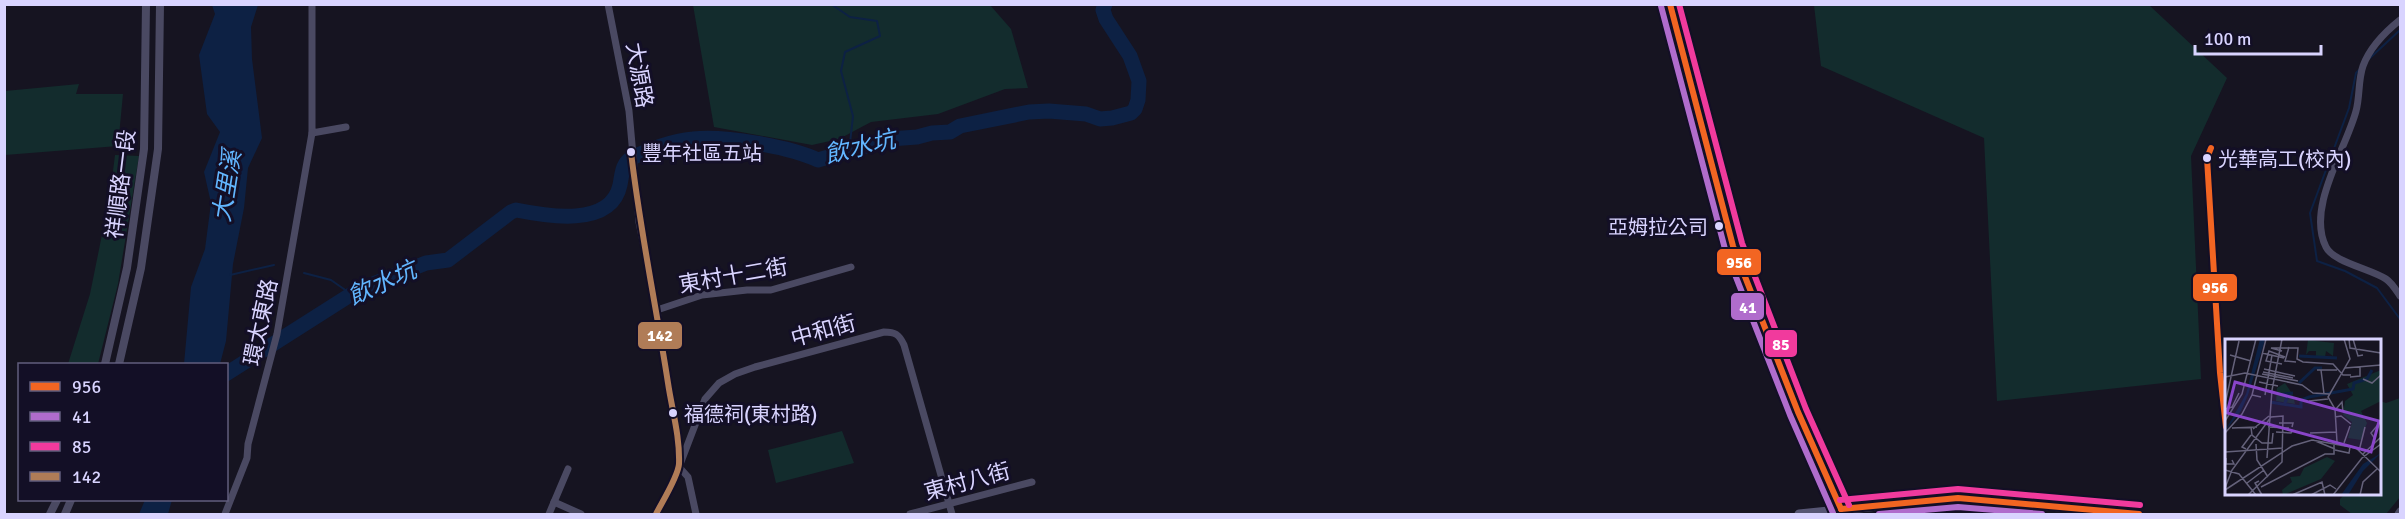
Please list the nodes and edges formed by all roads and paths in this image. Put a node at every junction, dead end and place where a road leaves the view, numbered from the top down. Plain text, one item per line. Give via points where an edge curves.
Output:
1 (146, 4) edge
2 (160, 4) edge
3 (312, 4) edge
4 (608, 4) edge
5 (1670, 4) edge
6 (2400, 20) edge
7 (346, 127) dead end
8 (312, 133) junction
9 (851, 267) dead end
10 (2400, 296) edge
11 (657, 310) junction
12 (105, 363) edge
13 (119, 363) edge
14 (679, 467) junction
15 (568, 469) dead end
16 (1032, 482) dead end
17 (554, 502) junction
18 (949, 504) junction
19 (1841, 509) junction
20 (225, 514) edge
21 (549, 514) edge
22 (581, 514) edge
23 (656, 514) edge
24 (696, 514) edge
25 (910, 514) edge
26 (952, 514) edge
27 (1799, 514) edge
28 (2139, 514) edge

1 - 12 street, 祥順路一段 via 144,149 127,268
2 - 13 street, 祥順路一段 via 158,149 141,268
3 - 8 street, 環太東路
4 - 11 street, 大源路 via 629,111 639,222
5 - 19 main road via 1732,246
6 - 10 street via 2374,46 2363,67 2356,113 2324,199 2320,225 2326,248 2385,278
7 - 8 street
8 - 20 street, 環太東路 via 277,334 247,458
9 - 11 street, 東村十二街 via 771,290 702,295
11 - 14 street, 大源路 via 677,429
14 - 18 street, 中和街 via 705,399 719,383 755,367 893,332 904,345
14 - 23 street, 中和街
14 - 24 street via 688,477
15 - 17 street
16 - 18 street, 東村八街
17 - 21 street
17 - 22 street
18 - 25 street, 東村八街
18 - 26 street, 中和街
19 - 27 main road
19 - 28 main road via 1958,498

